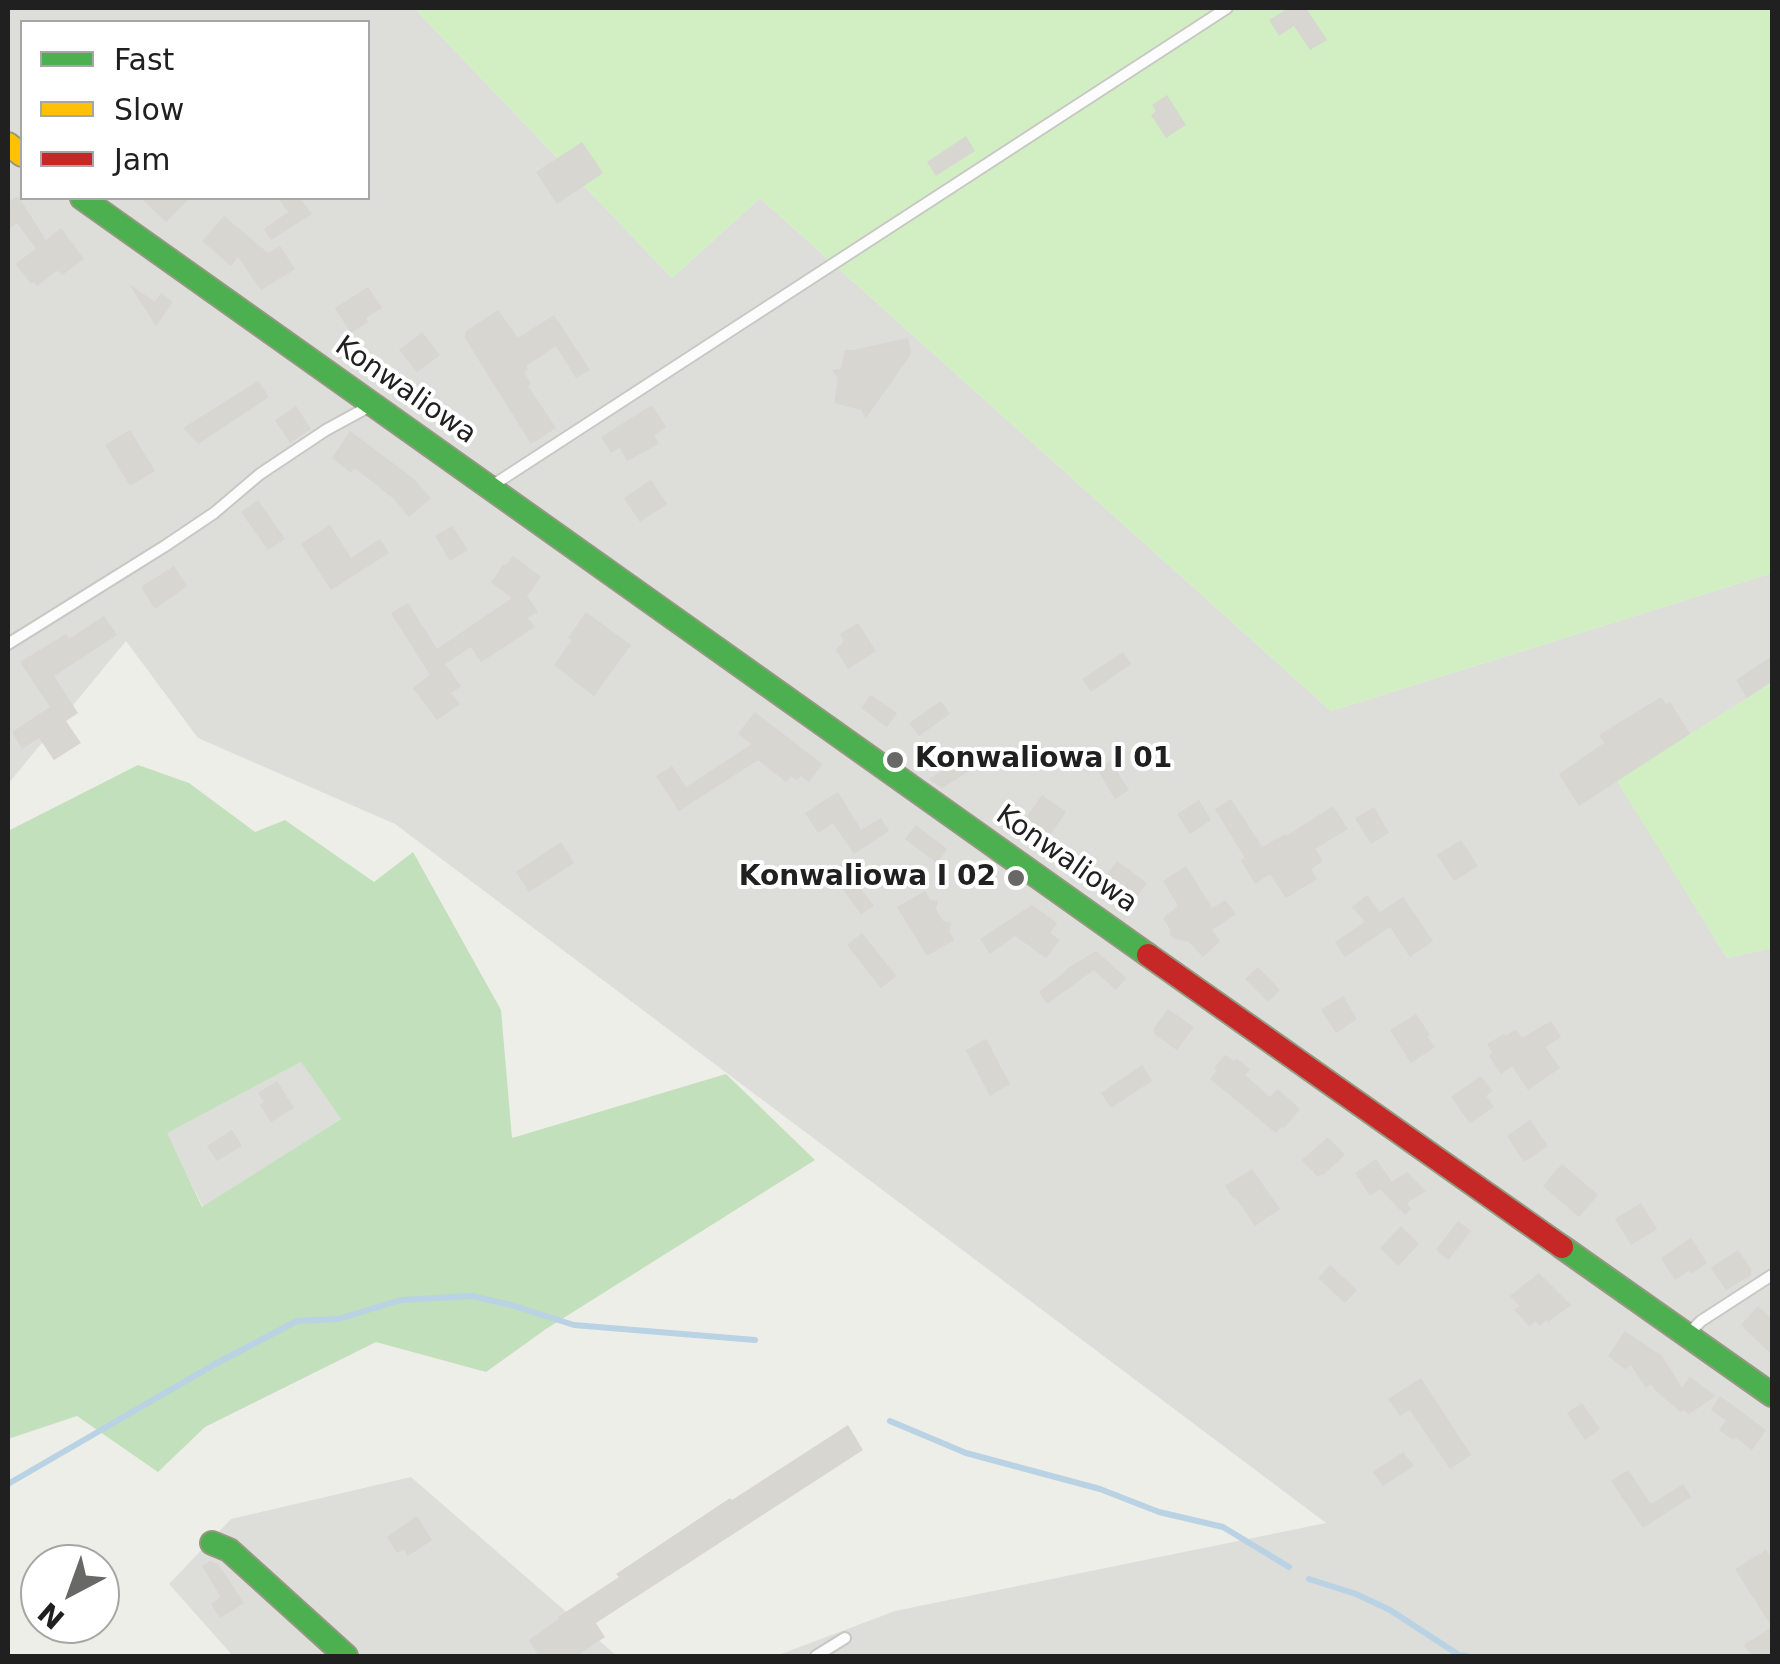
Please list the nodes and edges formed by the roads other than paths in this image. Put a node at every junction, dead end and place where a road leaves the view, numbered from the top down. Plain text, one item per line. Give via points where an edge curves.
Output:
1 (1226, 8) edge
2 (85, 200) edge
3 (372, 404) junction
4 (489, 488) junction
5 (8, 644) edge
6 (1772, 1274) edge
7 (1687, 1335) junction
8 (1772, 1395) edge
9 (212, 1543) dead end
10 (845, 1638) dead end
11 (346, 1656) edge
12 (816, 1656) edge

1 - 4 lane
2 - 3 street, Konwaliowa
3 - 4 street, Konwaliowa
3 - 5 lane
4 - 7 street, Konwaliowa
6 - 7 lane
7 - 8 street, Konwaliowa
9 - 11 street via 229,1550
10 - 12 lane

